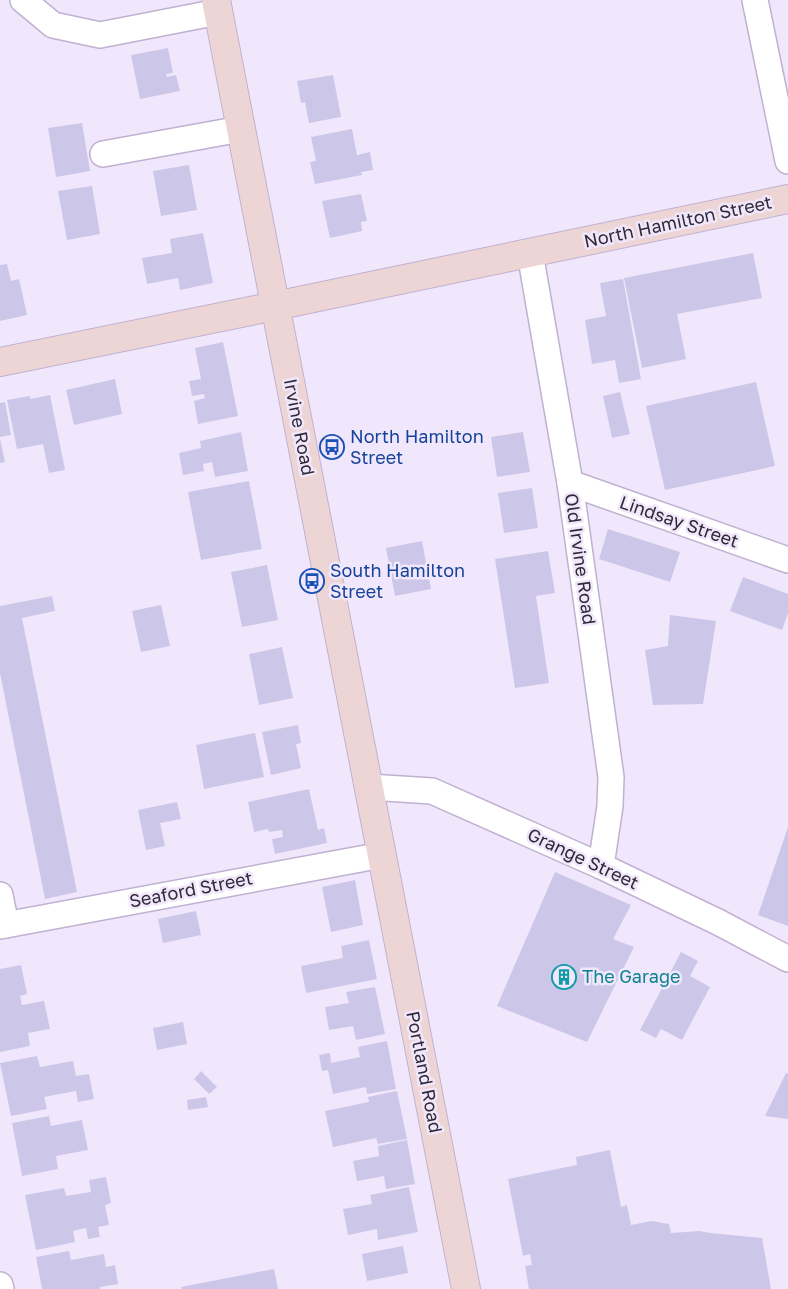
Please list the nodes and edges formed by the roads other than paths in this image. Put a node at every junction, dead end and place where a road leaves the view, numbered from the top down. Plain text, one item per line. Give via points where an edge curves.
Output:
1 (23, 0) edge
2 (755, 0) edge
3 (217, 6) edge
4 (241, 129) junction
5 (103, 154) dead end
6 (788, 161) edge
7 (788, 199) edge
8 (530, 253) junction
9 (275, 306) junction
10 (0, 362) edge
11 (570, 483) junction
12 (788, 560) edge
13 (369, 787) junction
14 (382, 855) junction
15 (601, 866) junction
16 (0, 895) edge
17 (3, 926) edge
18 (788, 959) edge
19 (0, 1285) edge
20 (1, 1289) edge
21 (466, 1289) edge

1 - 3 street via 53,25 100,35
2 - 6 street
3 - 4 main road, Irvine Road
4 - 5 street
4 - 9 main road, Irvine Road
7 - 8 main road, North Hamilton Street
8 - 9 main road, North Hamilton Street
8 - 11 street, Old Irvine Road
9 - 10 main road
9 - 13 main road, Irvine Road
11 - 12 street, Lindsay Street
11 - 15 street, Old Irvine Road via 611,777
13 - 14 main road, Irvine Road
13 - 15 street, Grange Street via 432,791
14 - 17 street, Seaford Street
14 - 21 main road, Portland Road
15 - 18 street, Grange Street
16 - 17 street
19 - 20 street

